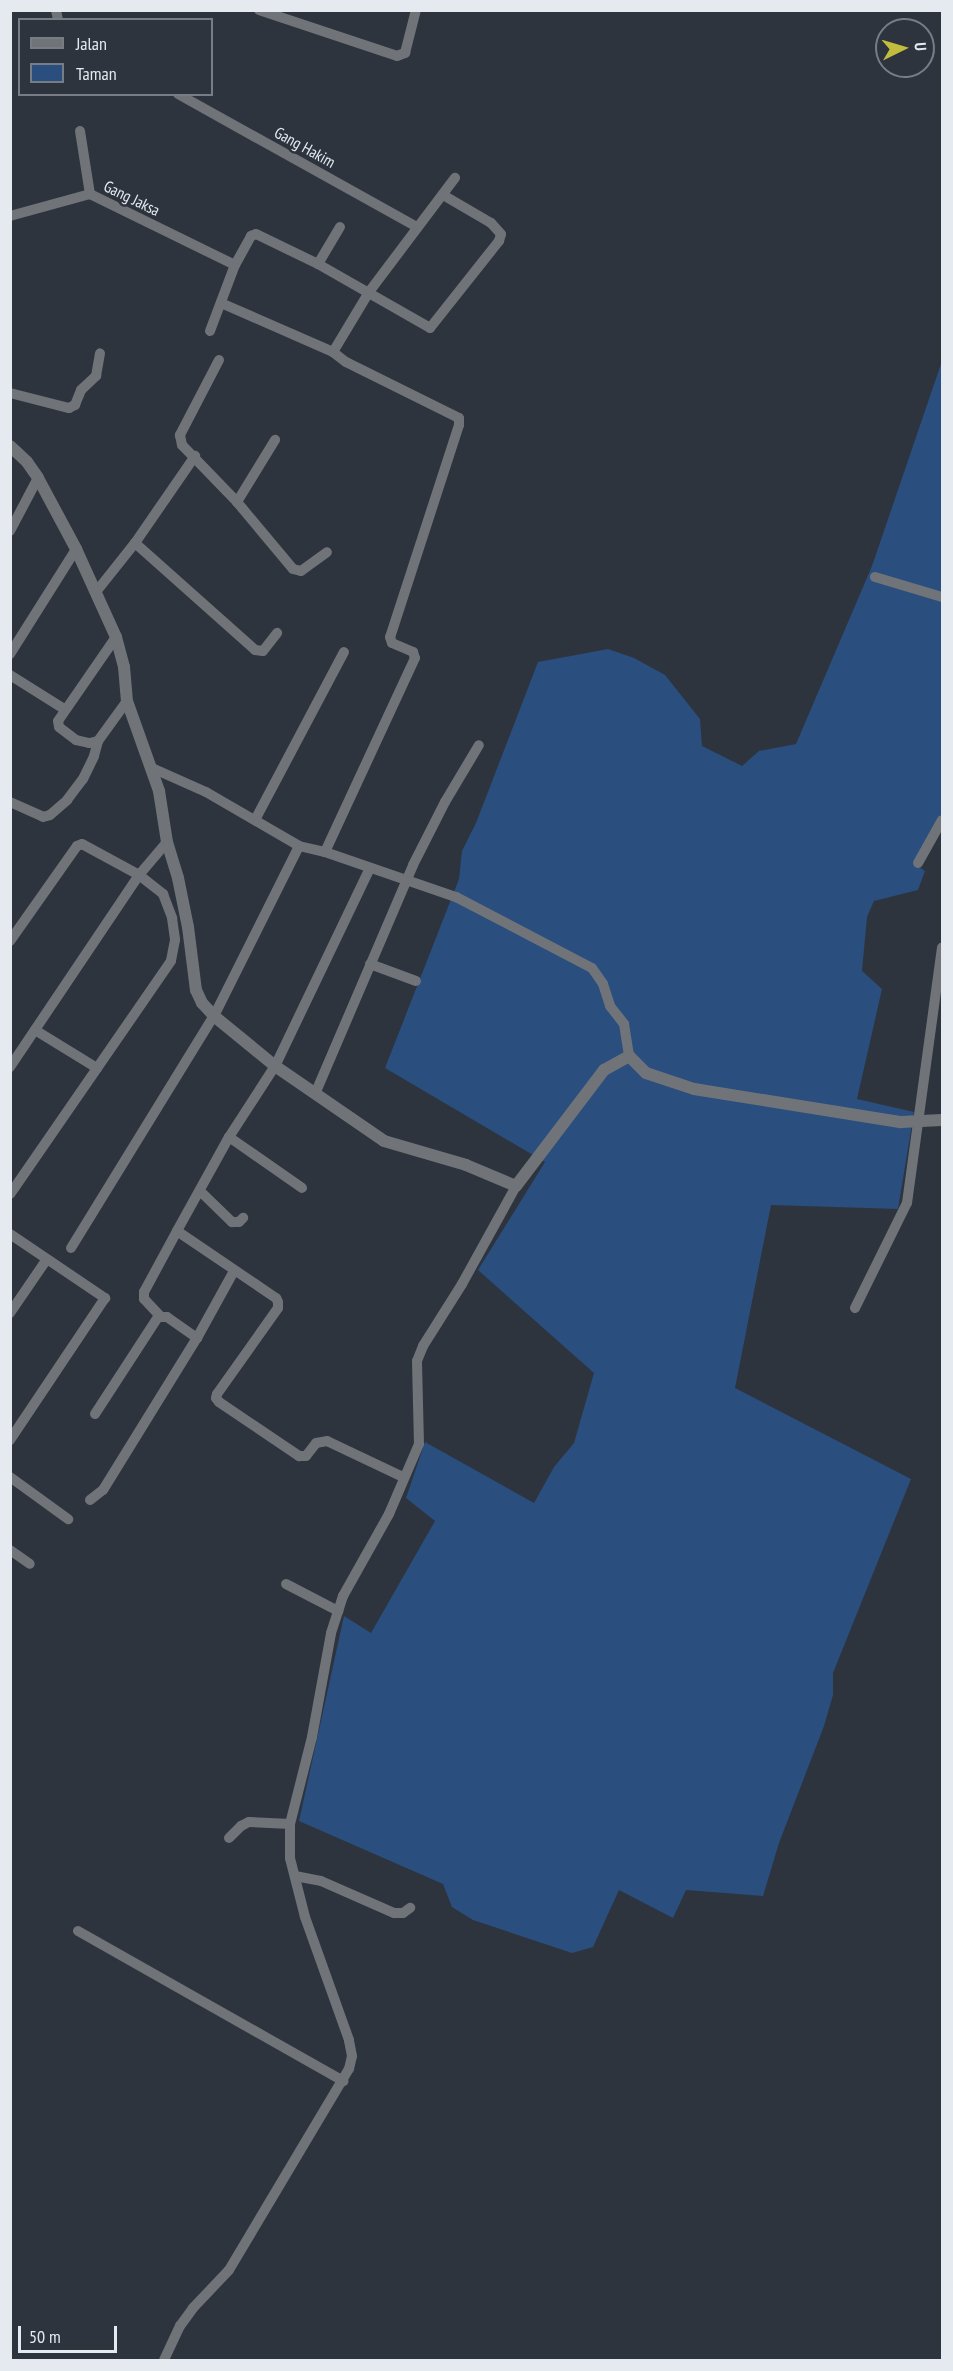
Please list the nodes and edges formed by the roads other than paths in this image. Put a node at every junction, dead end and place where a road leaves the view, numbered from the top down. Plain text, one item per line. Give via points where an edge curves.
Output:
1 (260, 10) edge
2 (416, 10) edge
3 (182, 96) edge
4 (80, 131) dead end
5 (455, 178) dead end
6 (90, 194) junction
7 (443, 195) junction
8 (10, 216) edge
9 (417, 227) junction
10 (340, 228) dead end
11 (318, 264) junction
12 (235, 265) junction
13 (369, 292) junction
14 (222, 303) junction
15 (210, 331) dead end
16 (333, 352) junction
17 (100, 353) dead end
18 (219, 360) dead end
19 (10, 393) edge
20 (275, 440) dead end
21 (10, 446) edge
22 (195, 456) junction
23 (38, 478) junction
24 (237, 502) junction
25 (16, 510) edge
26 (10, 531) edge
27 (135, 543) junction
28 (76, 549) junction
29 (327, 552) dead end
30 (875, 577) dead end
31 (96, 592) junction
32 (942, 597) edge
33 (277, 633) dead end
34 (116, 637) junction
35 (344, 652) dead end
36 (10, 654) edge
37 (10, 675) edge
38 (127, 701) junction
39 (64, 709) junction
40 (98, 741) junction
41 (479, 745) dead end
42 (152, 768) junction
43 (10, 802) edge
44 (255, 820) junction
45 (942, 820) edge
46 (167, 842) junction
47 (299, 846) junction
48 (325, 852) junction
49 (918, 863) dead end
50 (370, 868) junction
51 (139, 875) junction
52 (408, 879) junction
53 (10, 941) edge
54 (942, 947) edge
55 (370, 964) junction
56 (416, 981) dead end
57 (214, 1016) junction
58 (35, 1030) junction
59 (628, 1056) junction
60 (275, 1066) junction
61 (10, 1067) edge
62 (97, 1068) junction
63 (315, 1094) junction
64 (942, 1120) edge
65 (918, 1123) junction
66 (229, 1137) junction
67 (516, 1186) junction
68 (302, 1188) dead end
69 (200, 1191) junction
70 (10, 1194) edge
71 (243, 1218) dead end
72 (177, 1231) junction
73 (10, 1234) edge
74 (71, 1248) dead end
75 (46, 1259) junction
76 (234, 1271) junction
77 (855, 1308) dead end
78 (10, 1313) edge
79 (160, 1316) junction
80 (197, 1338) junction
81 (95, 1414) dead end
82 (10, 1440) edge
83 (10, 1477) edge
84 (403, 1477) junction
85 (90, 1500) dead end
86 (68, 1519) dead end
87 (10, 1550) edge
88 (30, 1563) dead end
89 (286, 1584) dead end
90 (338, 1611) junction
91 (290, 1824) junction
92 (229, 1838) dead end
93 (295, 1876) junction
94 (410, 1908) dead end
95 (78, 1930) dead end
96 (343, 2081) junction
97 (164, 2361) edge

1 - 2 street via 397,56 405,53
3 - 9 street, Gang Hakim
4 - 6 street
5 - 7 street
6 - 8 street, Gang Jaksa
6 - 12 street, Gang Jaksa
7 - 9 street
7 - 13 street via 498,227 499,241 430,328
9 - 13 street
10 - 11 street
11 - 12 street via 256,234 251,236
11 - 13 street
12 - 14 street
13 - 16 street
14 - 15 street
14 - 16 street
16 - 48 street via 454,414 459,425 390,637 392,643 413,652 415,658
17 - 19 street via 96,376 69,408
18 - 22 street via 180,435 182,445
20 - 24 street
21 - 23 street
22 - 24 street
22 - 27 street
23 - 25 street
23 - 28 street
24 - 29 street via 296,571
25 - 26 street
27 - 31 street
27 - 33 street via 255,650 263,651
28 - 31 street
28 - 36 street
30 - 32 street
31 - 34 street
34 - 38 street
34 - 39 street
35 - 44 street
37 - 39 street
38 - 40 street
38 - 42 street
39 - 40 street via 59,727 81,742
40 - 43 street via 83,779 50,815 43,817
41 - 52 street via 445,802
42 - 44 street
42 - 46 street
44 - 47 street
45 - 49 street
46 - 51 street
46 - 57 street via 188,927 196,990
47 - 48 street
47 - 57 street
48 - 50 street
50 - 52 street
50 - 60 street
51 - 53 street via 87,845 77,846
51 - 58 street
51 - 62 street via 166,898 174,954
52 - 55 street
52 - 59 street via 456,897 592,968 603,984 610,1006 624,1024
54 - 65 street
55 - 56 street
55 - 63 street
57 - 60 street
57 - 74 street
58 - 61 street
58 - 62 street
59 - 65 street via 646,1073 694,1089
59 - 67 street via 604,1070
60 - 63 street
60 - 66 street
62 - 70 street
63 - 67 street via 384,1141 466,1165
64 - 65 street
65 - 77 street via 907,1203
66 - 68 street
66 - 69 street
67 - 84 street via 417,1361 420,1437
69 - 71 street via 232,1222
69 - 72 street
72 - 76 street
72 - 79 street via 144,1292 144,1299
73 - 75 street
75 - 78 street
75 - 82 street via 105,1298
76 - 80 street
76 - 84 street via 276,1298 278,1308 217,1394 219,1402 300,1456 306,1456 316,1443 327,1441
79 - 80 street via 172,1319
79 - 81 street
80 - 85 street via 103,1490
83 - 86 street
84 - 90 street via 389,1514
87 - 88 street
89 - 90 street
90 - 91 street
91 - 92 street via 249,1822
91 - 93 street via 290,1858
93 - 94 street via 321,1881 394,1913
93 - 96 street via 305,1917 350,2040 351,2062
95 - 96 street
96 - 97 street via 229,2270 180,2326

